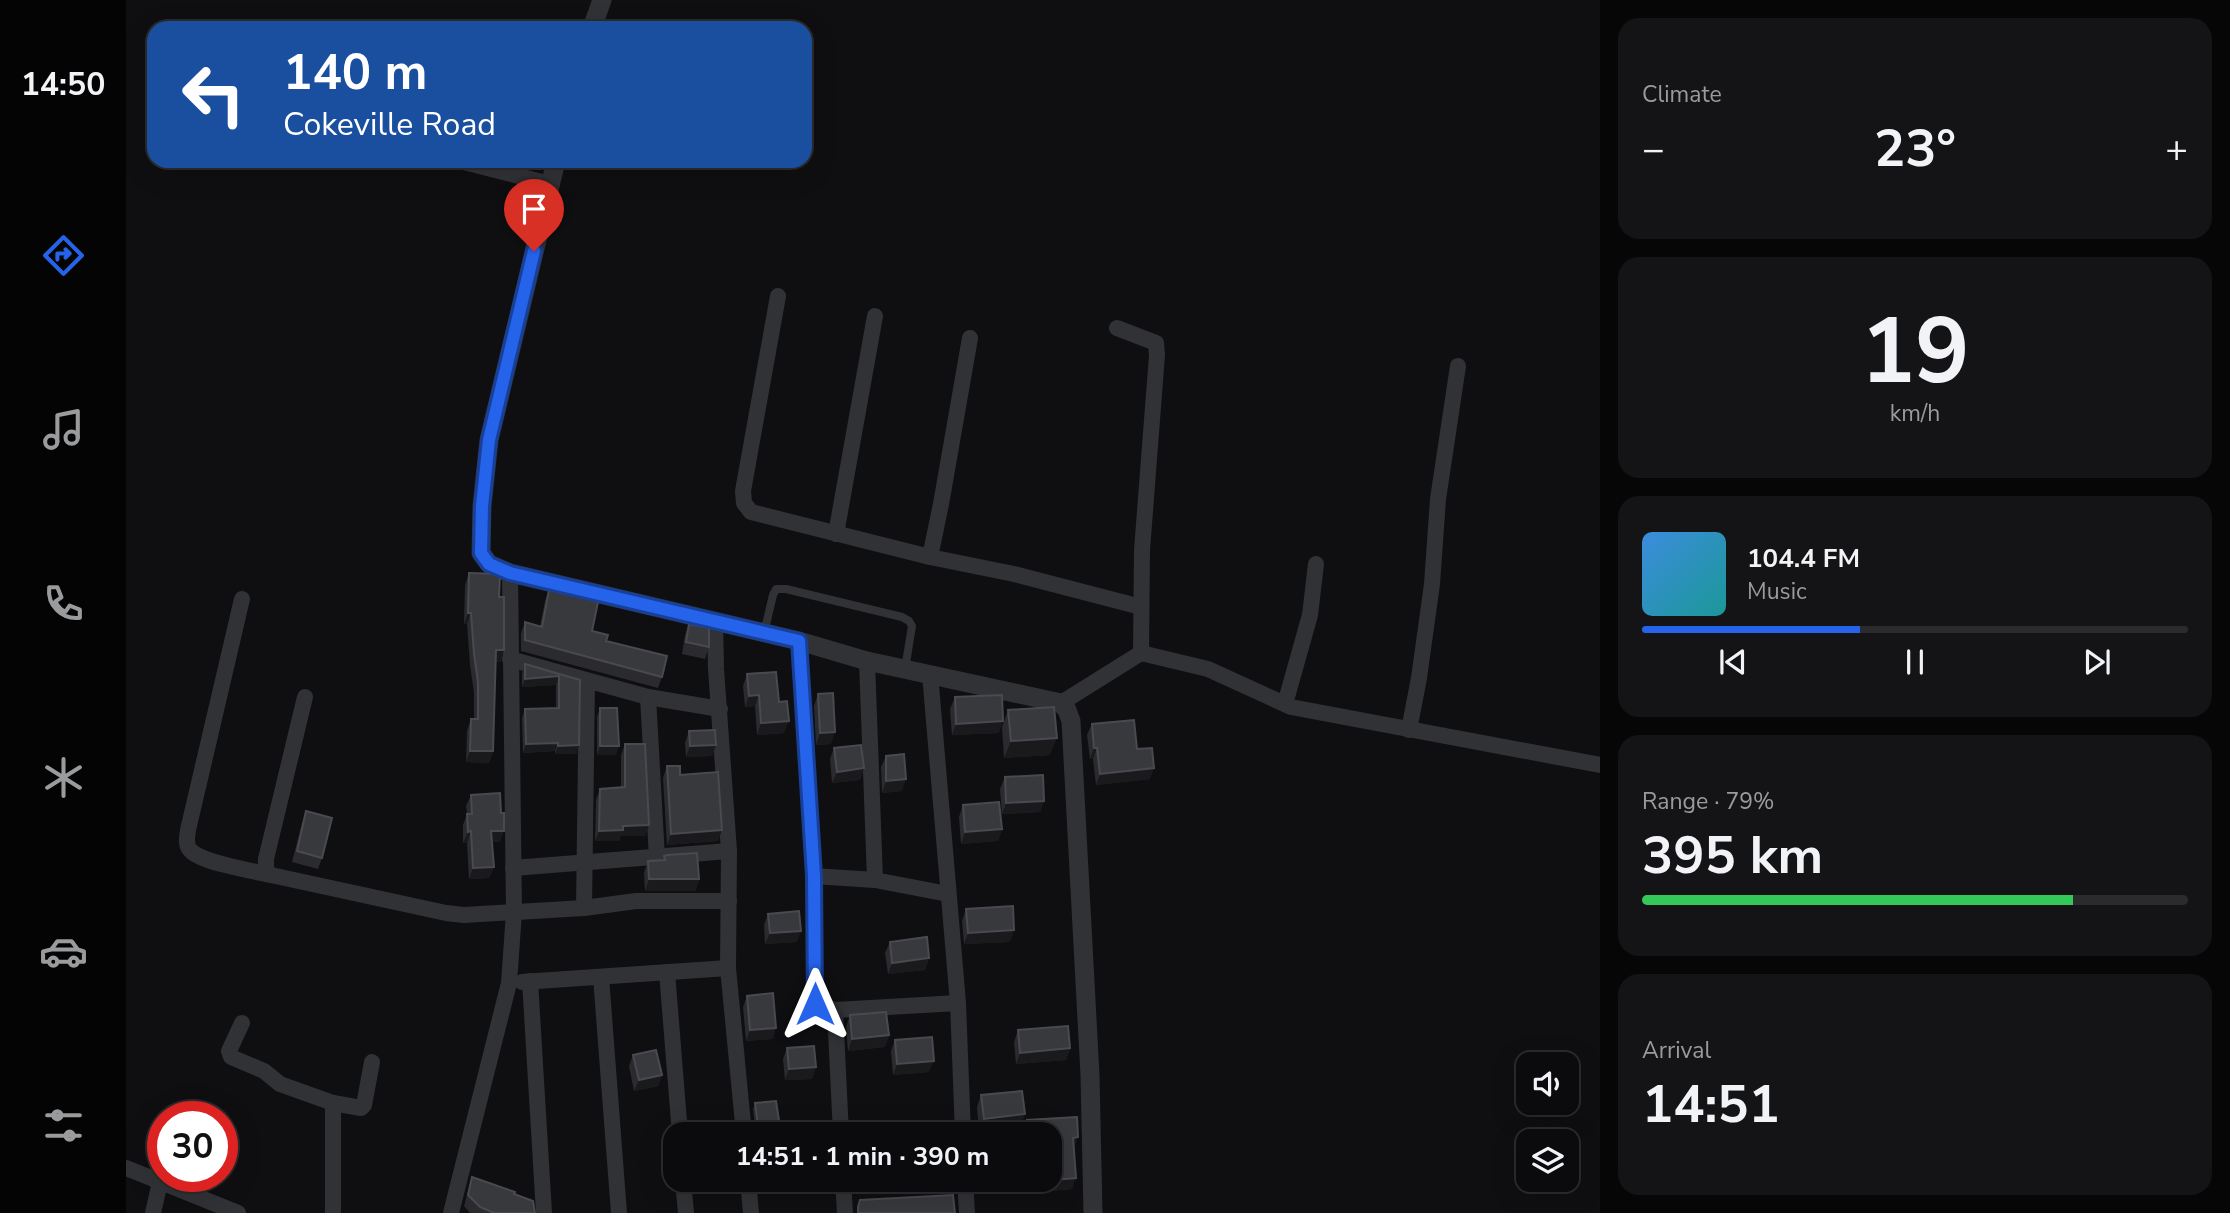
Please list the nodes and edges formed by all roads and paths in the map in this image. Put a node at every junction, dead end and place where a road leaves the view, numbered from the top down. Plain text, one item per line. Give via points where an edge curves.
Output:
1 (602, 0) edge
2 (594, 21) edge
3 (488, 168) edge
4 (554, 168) edge
5 (551, 184) junction
6 (778, 296) dead end
7 (876, 316) dead end
8 (1117, 328) dead end
9 (970, 338) dead end
10 (1458, 366) dead end
11 (836, 534) junction
12 (930, 557) junction
13 (1315, 564) dead end
14 (510, 573) junction
15 (242, 599) dead end
16 (1141, 607) junction
17 (715, 621) junction
18 (764, 633) junction
19 (799, 641) junction
20 (1141, 653) junction
21 (510, 659) junction
22 (867, 661) junction
23 (905, 669) junction
24 (929, 674) junction
25 (587, 681) junction
26 (305, 696) dead end
27 (648, 697) junction
28 (1061, 703) junction
29 (1285, 704) junction
30 (720, 709) junction
31 (1409, 730) junction
32 (1600, 765) edge
33 (729, 851) junction
34 (657, 858) junction
35 (585, 863) junction
36 (513, 868) junction
37 (271, 875) junction
38 (814, 876) junction
39 (875, 880) junction
40 (948, 894) junction
41 (729, 901) junction
42 (584, 908) junction
43 (514, 912) junction
44 (728, 968) junction
45 (667, 972) junction
46 (601, 977) junction
47 (530, 981) junction
48 (509, 983) junction
49 (958, 1003) junction
50 (835, 1010) junction
51 (242, 1023) dead end
52 (372, 1062) dead end
53 (333, 1103) junction
54 (679, 1122) edge
55 (743, 1122) edge
56 (840, 1122) edge
57 (963, 1122) edge
58 (126, 1168) edge
59 (147, 1177) edge
60 (158, 1192) edge
61 (185, 1192) edge
62 (684, 1192) edge
63 (749, 1192) edge
64 (844, 1192) edge
65 (966, 1192) edge
66 (153, 1213) edge
67 (237, 1213) edge
68 (333, 1213) edge
69 (451, 1213) edge
70 (544, 1213) edge
71 (619, 1213) edge
72 (686, 1213) edge
73 (751, 1213) edge
74 (845, 1213) edge
75 (967, 1213) edge
76 (1093, 1213) edge

1 - 2 street
3 - 5 street
4 - 5 street
5 - 14 street via 489,440 481,553 489,564
6 - 11 street via 744,503 751,512
7 - 11 street
8 - 16 street via 1156,343
9 - 12 street
10 - 31 street
11 - 12 street
12 - 16 street
13 - 29 street via 1310,615
14 - 17 street
14 - 21 street
15 - 37 street via 186,844 204,859
16 - 20 street
17 - 18 street
17 - 30 street
18 - 19 street
18 - 23 lane via 776,589 902,617 912,626
19 - 22 street
19 - 38 street
20 - 28 street
20 - 29 street via 1208,669
21 - 25 street
21 - 36 street
22 - 23 street
22 - 39 street
23 - 24 street
24 - 28 street
24 - 40 street
25 - 27 street
25 - 35 street
26 - 37 street via 266,859
27 - 30 street
27 - 34 street
28 - 76 street via 1071,721 1072,735
29 - 31 street
30 - 33 street
31 - 32 street
33 - 34 street
33 - 41 street
34 - 35 street
35 - 36 street
35 - 42 street
36 - 43 street
37 - 43 street via 446,913
38 - 39 street
38 - 50 street via 815,1004
39 - 40 street
40 - 49 street
41 - 42 street via 636,901
41 - 44 street
42 - 43 street
43 - 48 street
44 - 45 street
44 - 55 street
45 - 46 street
45 - 54 street
46 - 47 street
46 - 71 street
47 - 48 street
47 - 70 street
48 - 69 street
49 - 50 street
49 - 57 street
50 - 56 street
51 - 53 street via 229,1051 231,1057 264,1071 280,1084
52 - 53 street via 364,1105
53 - 68 street
58 - 59 street
60 - 66 street
61 - 67 street
62 - 72 street
63 - 73 street
64 - 74 street
65 - 75 street

